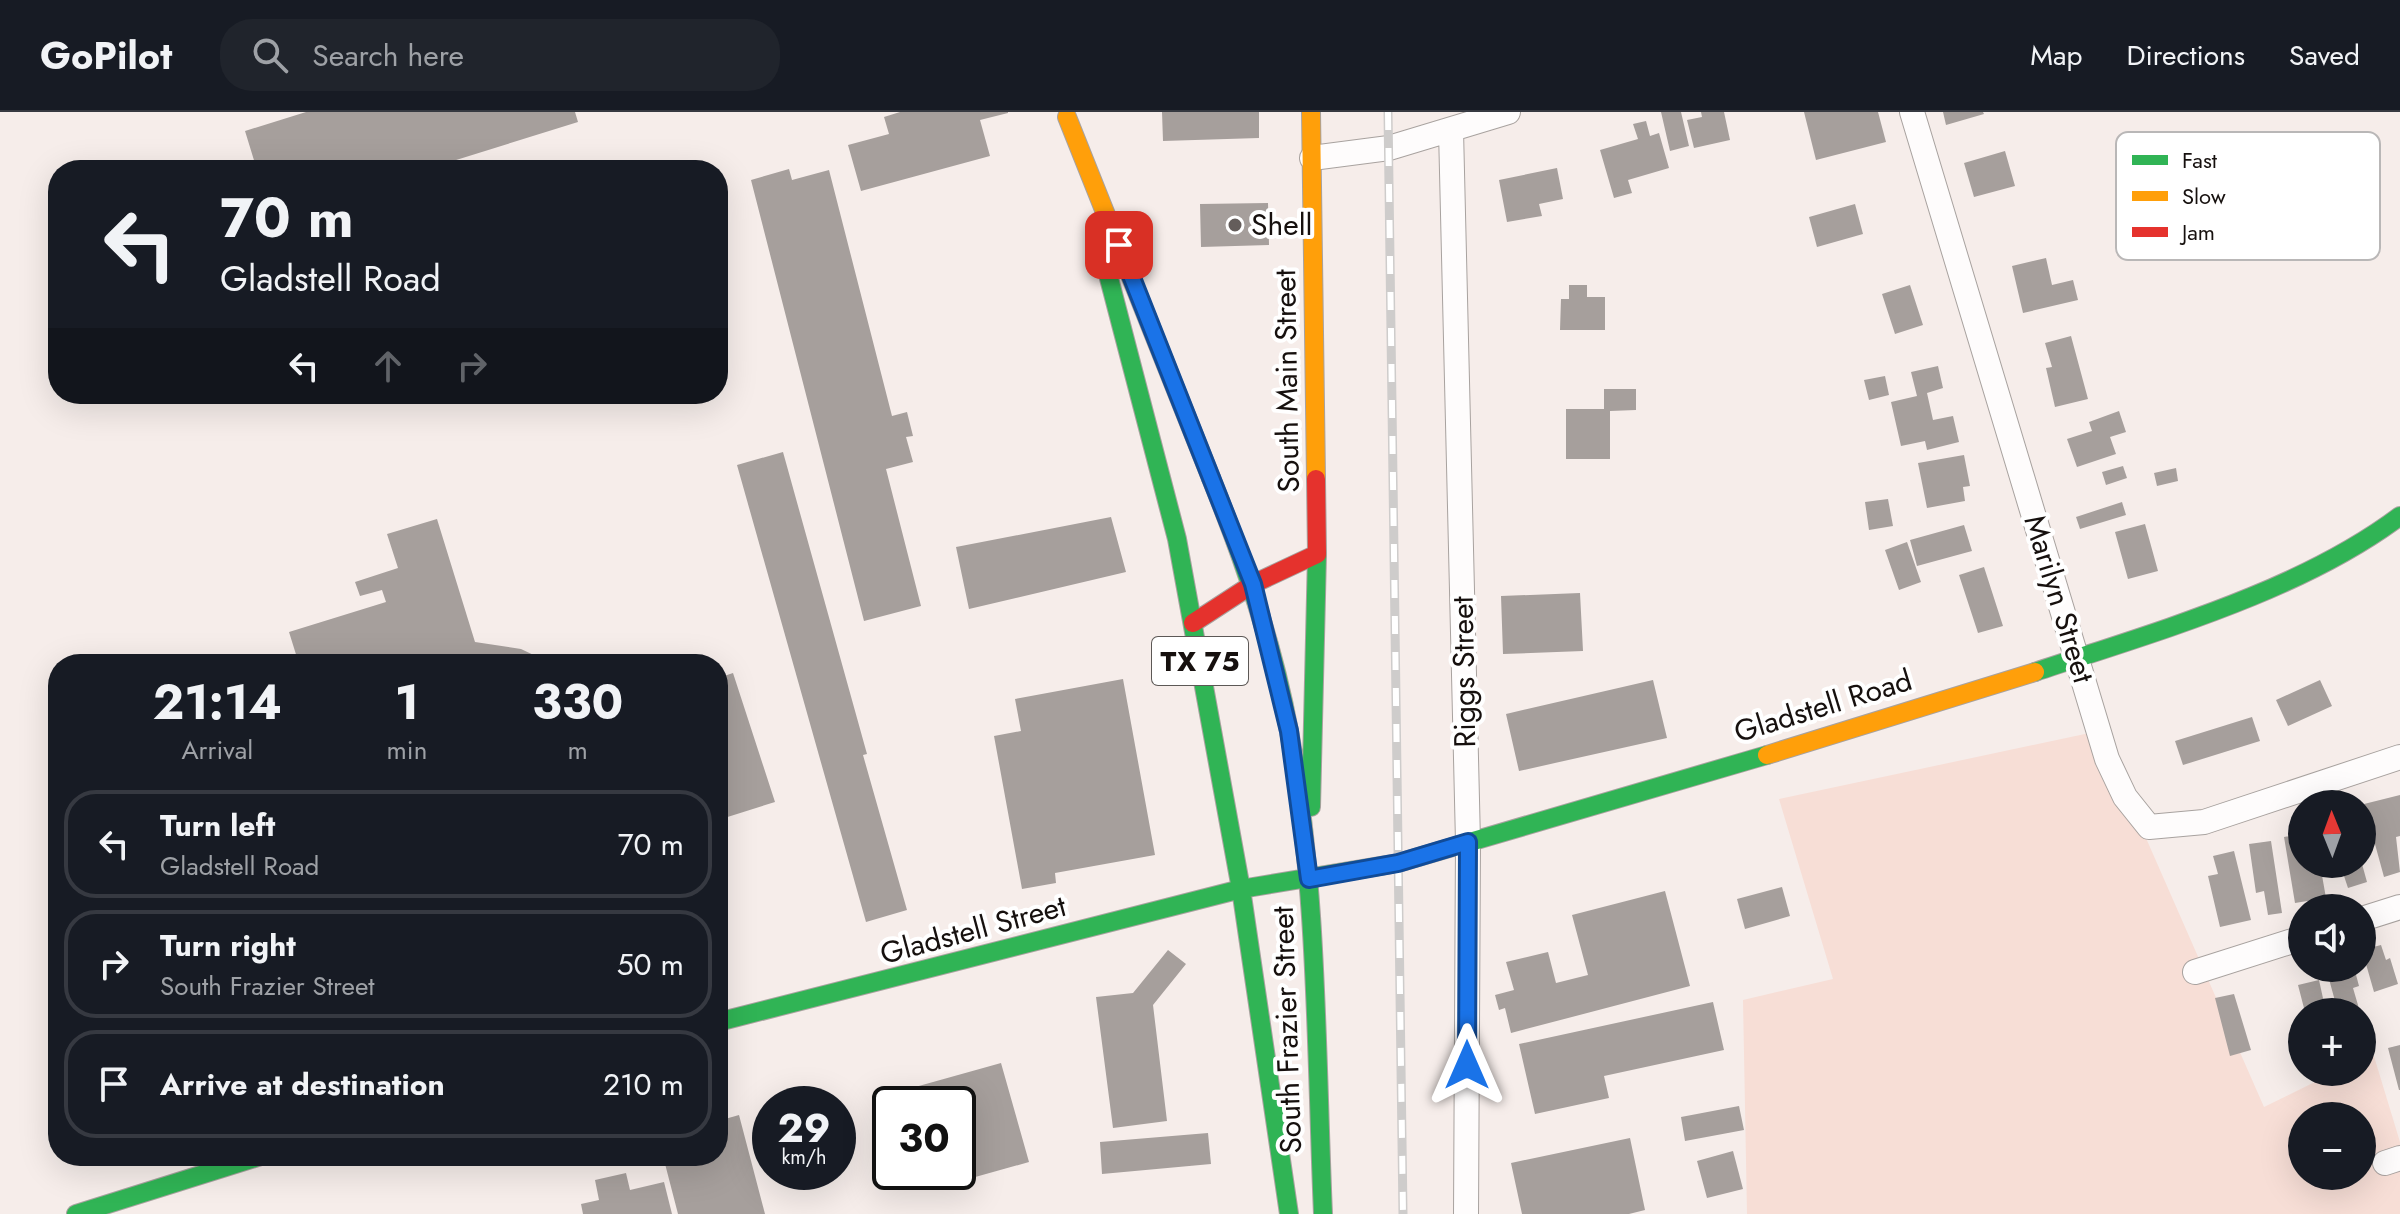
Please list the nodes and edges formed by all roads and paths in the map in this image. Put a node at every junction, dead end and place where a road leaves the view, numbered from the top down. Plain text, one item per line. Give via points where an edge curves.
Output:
1 (1311, 112) edge
2 (1508, 112) edge
3 (1912, 112) edge
4 (1066, 114) edge
5 (1451, 130) junction
6 (1312, 158) junction
7 (2400, 516) edge
8 (1317, 554) junction
9 (1253, 584) junction
10 (1193, 623) junction
11 (2077, 659) junction
12 (2400, 757) edge
13 (1468, 842) junction
14 (1309, 879) junction
15 (1241, 889) junction
16 (2400, 907) edge
17 (2376, 915) edge
18 (2288, 942) edge
19 (2195, 972) dead end
20 (728, 1020) edge
21 (229, 1166) edge
22 (76, 1214) edge
23 (1289, 1214) edge
24 (1323, 1214) edge
25 (1466, 1214) edge

1 - 6 street, South Main Street
2 - 5 street
3 - 11 street, Marilyn Street
4 - 9 street, South Frazier Street / TX 75
4 - 10 street, South Frazier Street / TX 75 via 1177,539
5 - 6 street via 1389,148
5 - 13 street, Riggs Street
6 - 8 street, South Main Street
7 - 11 street, Gladstell Road via 2366,541 2274,586
8 - 9 street
8 - 14 street, South Main Street
9 - 10 street
9 - 14 street, South Frazier Street / TX 75 via 1289,731
10 - 15 street, South Frazier Street / TX 75
11 - 12 street, Marilyn Street via 2107,759 2125,797 2149,827 2204,822
11 - 13 street, Gladstell Road
13 - 14 street, Gladstell Road via 1398,863
13 - 25 street, Riggs Street
14 - 15 street, Gladstell Road
14 - 24 street, South Frazier Street / TX 75
15 - 20 street, Gladstell Street
15 - 23 street, South Frazier Street / TX 75
16 - 17 street
18 - 19 street
21 - 22 street

